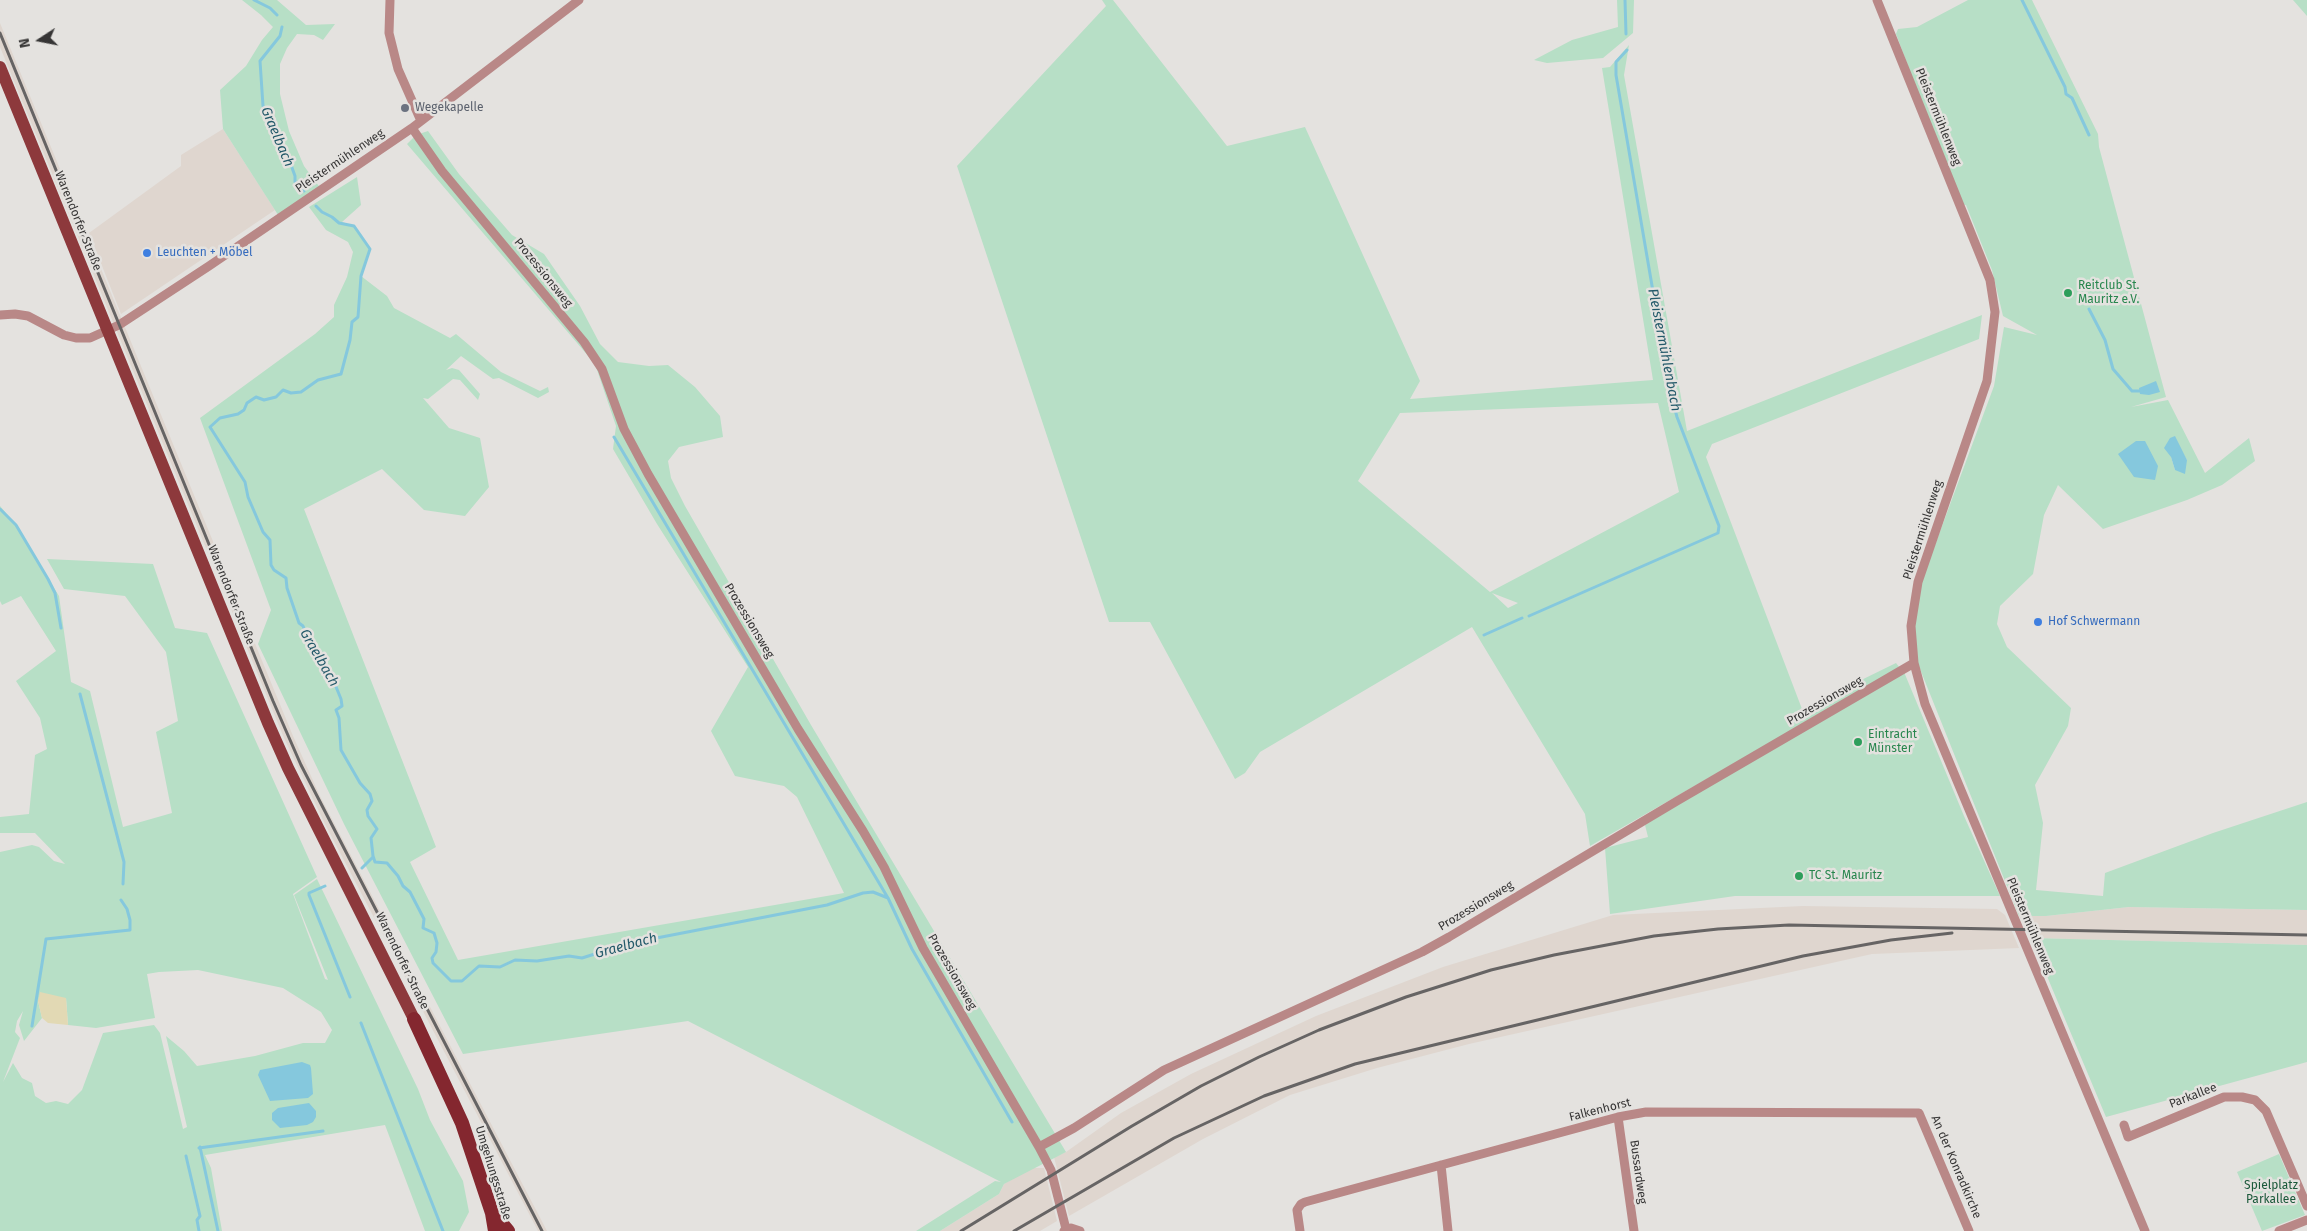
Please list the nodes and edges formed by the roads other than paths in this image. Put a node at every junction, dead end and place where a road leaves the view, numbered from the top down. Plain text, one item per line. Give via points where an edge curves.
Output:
1 (390, 0) edge
2 (579, 0) edge
3 (1877, 0) edge
4 (0, 67) edge
5 (421, 121) junction
6 (412, 128) junction
7 (0, 315) edge
8 (107, 331) junction
9 (1914, 664) junction
10 (414, 1019) joint
11 (1919, 1113) joint
12 (1618, 1118) junction
13 (462, 1123) joint
14 (2124, 1125) dead end
15 (1039, 1148) junction
16 (1441, 1164) junction
17 (2307, 1206) edge
18 (492, 1213) junction
19 (2307, 1220) edge
20 (1065, 1230) edge
21 (496, 1231) edge
22 (508, 1231) edge
23 (1080, 1231) edge
24 (1300, 1231) edge
25 (1448, 1231) edge
26 (1634, 1231) edge
27 (1969, 1231) edge
28 (2145, 1231) edge
29 (2279, 1231) edge

1 - 5 street via 389,33 398,69
2 - 5 street, Pleistermühlenweg
3 - 9 street, Pleistermühlenweg via 1990,280 1996,312 1987,382 1918,582 1911,626
4 - 8 main road, Warendorfer Straße
5 - 6 street, Pleistermühlenweg
6 - 8 street, Pleistermühlenweg via 130,319
6 - 15 street, Prozessionsweg via 452,184 577,334 602,369 624,429 648,474 798,729 884,867 923,948
7 - 8 street, Pleistermühlenweg via 28,316 76,338 90,338
8 - 10 main road, Warendorfer Straße via 288,768
9 - 15 street, Prozessionsweg via 1422,952 1164,1070
9 - 28 street, Pleistermühlenweg via 1925,704
10 - 13 highway, Warendorfer Straße
11 - 12 street, Falkenhorst via 1646,1112
11 - 27 street, An der Konradkirche
12 - 16 street, Falkenhorst
12 - 26 street, Bussardweg
13 - 18 highway, Umgehungsstraße
14 - 17 street, Parkallee via 2128,1137 2224,1097 2255,1100 2266,1111
15 - 20 street, Prozessionsweg via 1051,1170
16 - 24 street, Falkenhorst via 1305,1202 1299,1206 1297,1216
16 - 25 street
18 - 21 highway, Umgehungsstraße
18 - 22 highway
19 - 29 street
20 - 23 street, Prozessionsweg

